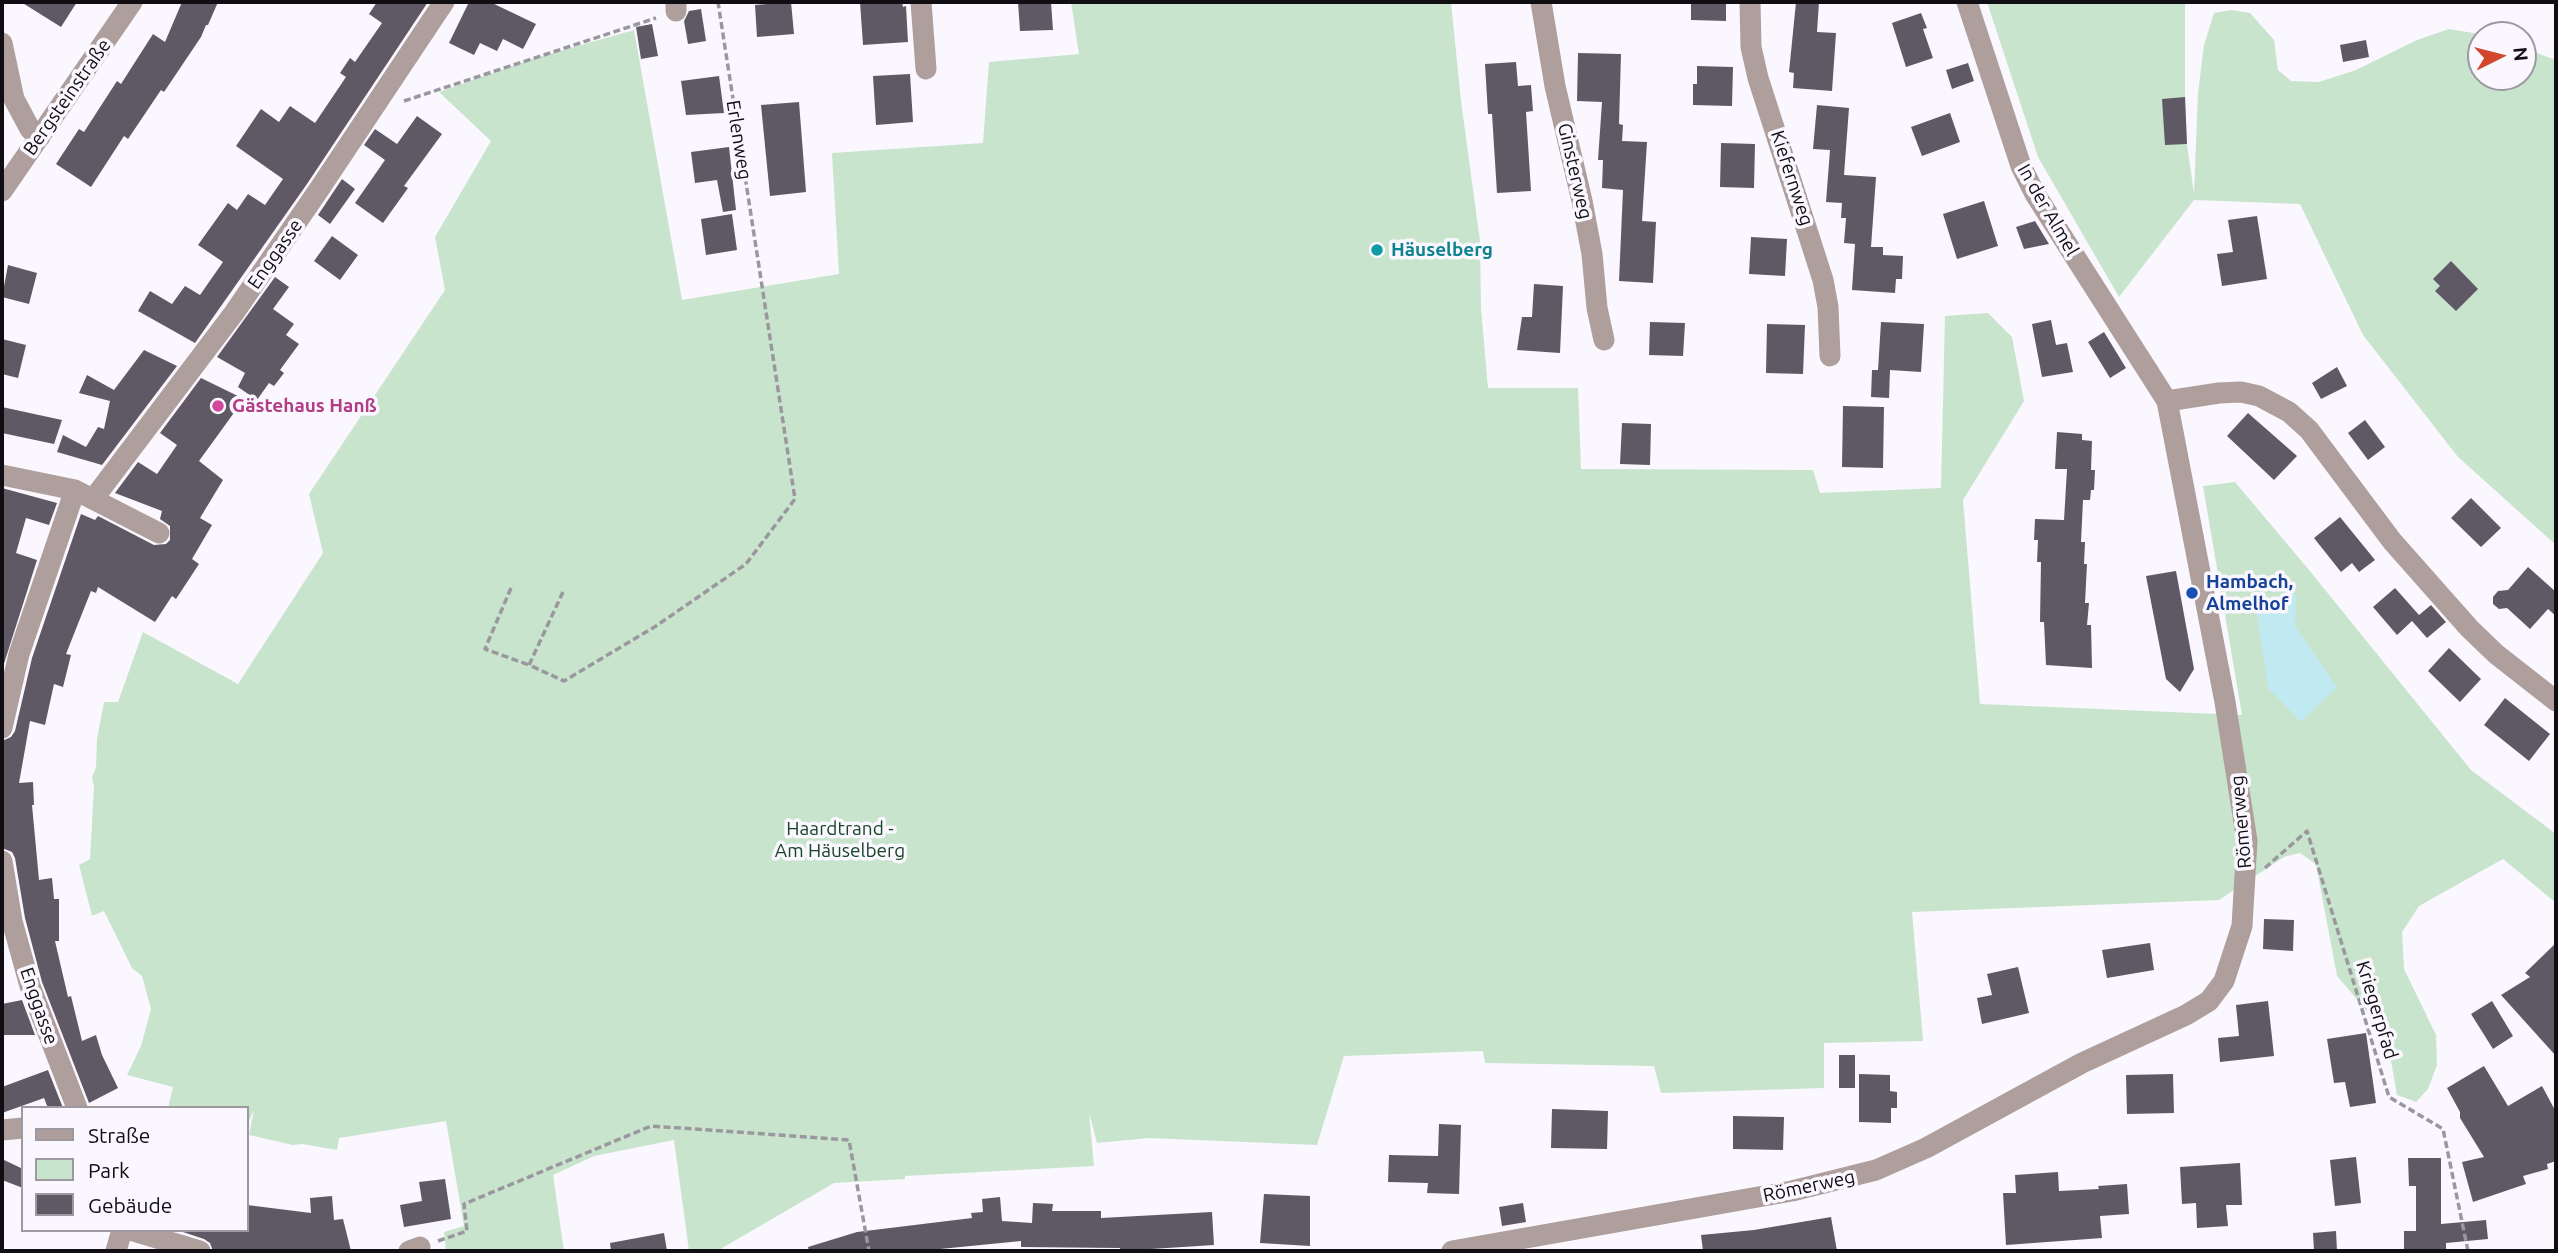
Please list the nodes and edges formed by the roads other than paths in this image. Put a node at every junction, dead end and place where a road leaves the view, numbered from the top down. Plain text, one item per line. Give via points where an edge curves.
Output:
1 (132, 2) edge
2 (443, 2) edge
3 (921, 2) edge
4 (1541, 2) edge
5 (1750, 2) edge
6 (1967, 2) edge
7 (2, 43) edge
8 (926, 69) dead end
9 (40, 137) junction
10 (2, 191) edge
11 (1604, 340) dead end
12 (1830, 356) dead end
13 (2167, 401) junction
14 (2, 475) edge
15 (85, 494) junction
16 (159, 533) dead end
17 (2556, 701) edge
18 (2, 728) edge
19 (2, 861) edge
20 (76, 1106) edge
21 (21, 1128) edge
22 (2, 1130) edge
23 (121, 1232) edge
24 (137, 1232) edge
25 (116, 1251) edge
26 (200, 1251) edge
27 (1452, 1251) edge

1 - 9 street, Bergsteinstraße
2 - 15 street, Enggasse via 234,313
3 - 8 street
4 - 11 street, Ginsterweg via 1555,86 1583,201
5 - 12 street, Kiefernweg via 1751,47 1758,78 1823,280
6 - 13 street, In der Almel via 2014,150 2035,194
7 - 9 street via 14,99 30,129
9 - 10 street, Bergsteinstraße
13 - 17 street via 2241,392 2289,412 2309,430 2392,541 2469,628
13 - 27 street, Römerweg via 2247,841 2242,926 2224,981 2209,1001 2082,1063 1926,1149 1877,1170 1836,1182
14 - 15 street
15 - 16 street
15 - 18 street, Enggasse via 19,653
19 - 20 street, Enggasse via 30,986
21 - 22 street
23 - 25 street
24 - 26 street

